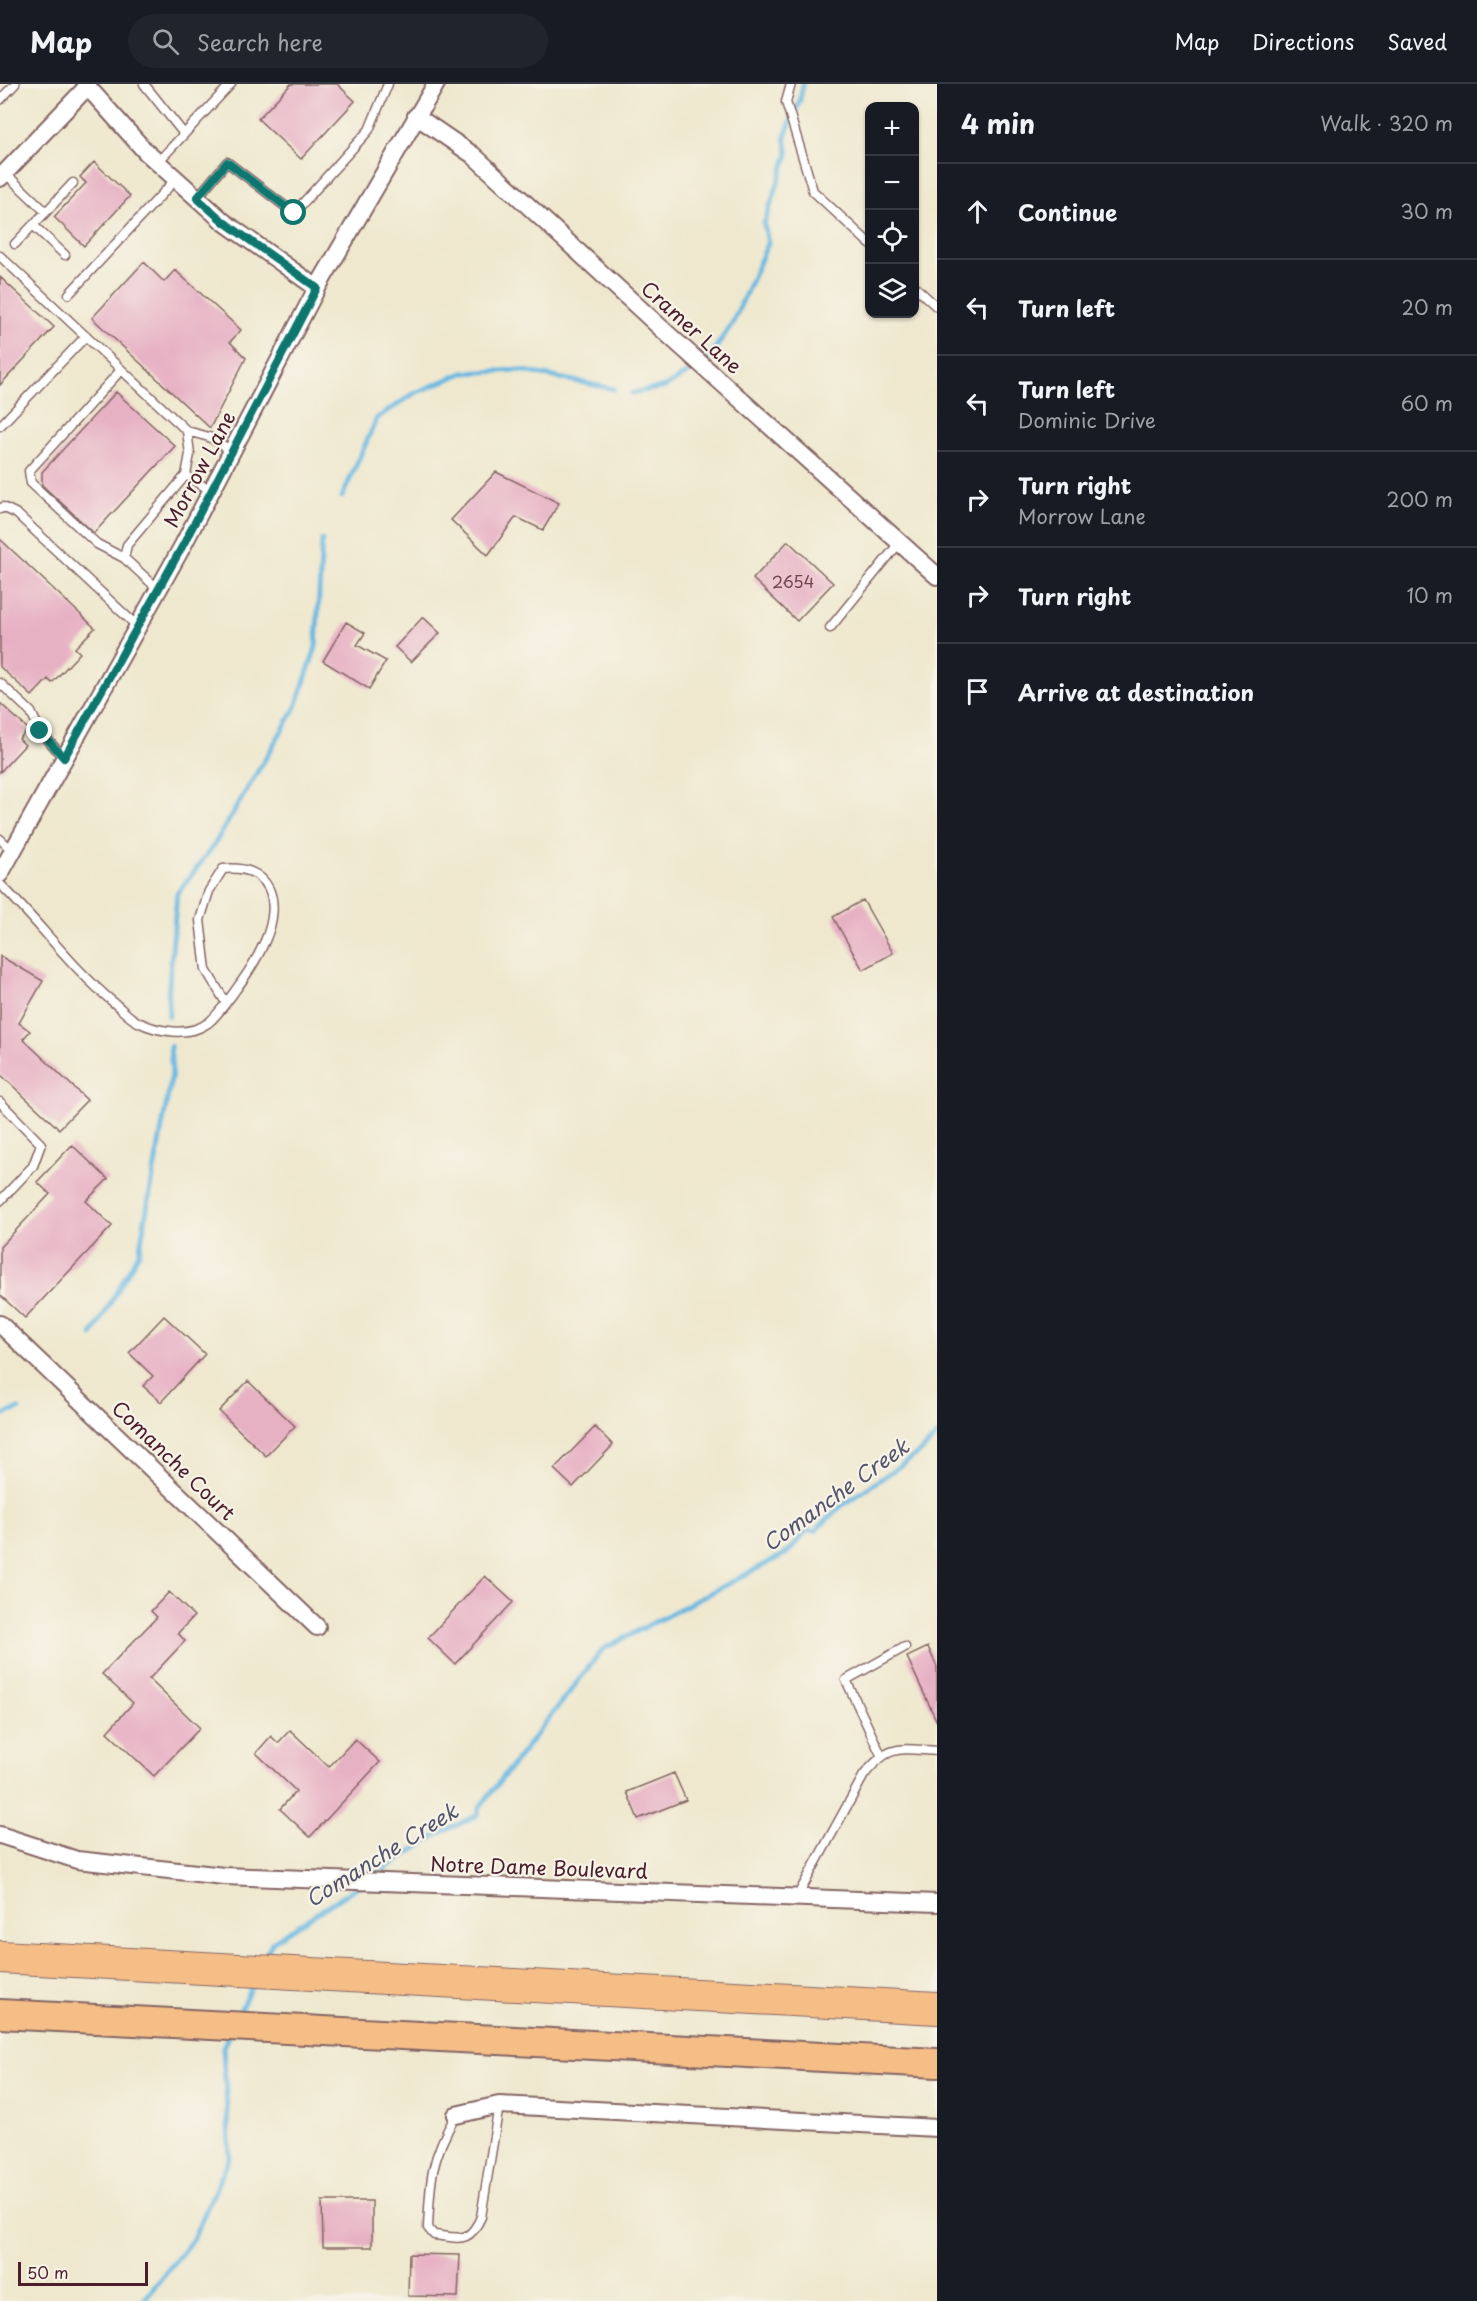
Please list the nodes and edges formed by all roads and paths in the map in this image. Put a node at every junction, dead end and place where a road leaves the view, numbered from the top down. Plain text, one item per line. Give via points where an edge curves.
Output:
1 (15, 84) edge
2 (144, 84) edge
3 (231, 84) edge
4 (388, 84) edge
5 (791, 84) edge
6 (431, 85) edge
7 (86, 86) edge
8 (0, 100) edge
9 (416, 116) junction
10 (184, 134) junction
11 (158, 162) junction
12 (2, 176) edge
13 (176, 179) junction
14 (73, 183) dead end
15 (197, 198) junction
16 (46, 212) junction
17 (33, 225) junction
18 (865, 239) edge
19 (15, 244) dead end
20 (65, 255) dead end
21 (0, 256) edge
22 (317, 288) junction
23 (919, 290) edge
24 (69, 294) dead end
25 (937, 307) edge
26 (86, 336) junction
27 (121, 370) junction
28 (0, 426) edge
29 (187, 431) junction
30 (231, 451) junction
31 (186, 475) junction
32 (211, 491) junction
33 (0, 508) edge
34 (900, 542) junction
35 (124, 558) junction
36 (937, 576) edge
37 (158, 589) junction
38 (138, 627) junction
39 (830, 627) dead end
40 (0, 683) edge
41 (64, 758) junction
42 (0, 839) edge
43 (13, 850) junction
44 (0, 874) edge
45 (0, 884) edge
46 (226, 1003) junction
47 (0, 1102) edge
48 (0, 1202) edge
49 (0, 1324) edge
50 (317, 1627) dead end
51 (905, 1647) dead end
52 (937, 1751) edge
53 (881, 1755) junction
54 (0, 1835) edge
55 (797, 1897) junction
56 (937, 1903) edge
57 (0, 1957) edge
58 (937, 2008) edge
59 (0, 2014) edge
60 (937, 2063) edge
61 (499, 2105) junction
62 (456, 2115) joint
63 (937, 2128) edge

1 - 8 lane
2 - 10 lane
3 - 10 lane
4 - 15 lane via 369,129 294,213 227,162
5 - 18 lane via 786,102 813,191
6 - 9 street, Morrow Lane
7 - 11 street
7 - 12 street
9 - 22 street, Morrow Lane
9 - 34 street, Cramer Lane via 473,155
10 - 11 lane
11 - 13 street
12 - 16 lane
13 - 15 street
13 - 24 lane
14 - 16 lane
15 - 22 street
16 - 17 lane
17 - 19 lane
17 - 20 lane
21 - 26 lane
22 - 30 street, Morrow Lane
23 - 25 lane
26 - 27 lane
26 - 28 lane
27 - 29 lane
27 - 35 lane via 29,471 31,483 97,544
29 - 30 lane via 209,437
29 - 31 lane via 190,454
30 - 32 street, Morrow Lane
31 - 32 lane
31 - 35 lane via 127,544
32 - 37 street, Morrow Lane
33 - 38 lane via 17,514
34 - 36 street, Cramer Lane
34 - 39 lane
35 - 37 lane
37 - 38 street, Morrow Lane
38 - 41 street, Morrow Lane
40 - 41 lane via 31,712 40,731
41 - 43 street, Morrow Lane
42 - 43 lane
43 - 44 street, Morrow Lane
45 - 46 lane via 29,912 61,953 138,1022 175,1033 207,1024
46 - 46 lane via 255,964 273,922 271,895 259,875 243,867 223,869 208,891 200,920 206,970
47 - 48 lane via 41,1144 33,1166
49 - 50 street, Comanche Court
51 - 53 lane via 846,1680
52 - 53 lane via 899,1749
53 - 55 lane via 864,1775
54 - 55 street, Notre Dame Boulevard via 77,1860 224,1876
55 - 56 street, Notre Dame Boulevard
57 - 58 highway
59 - 60 highway
61 - 62 street
61 - 62 lane via 481,2217 474,2232 465,2238 434,2235 428,2228 430,2180 438,2145
61 - 63 street

